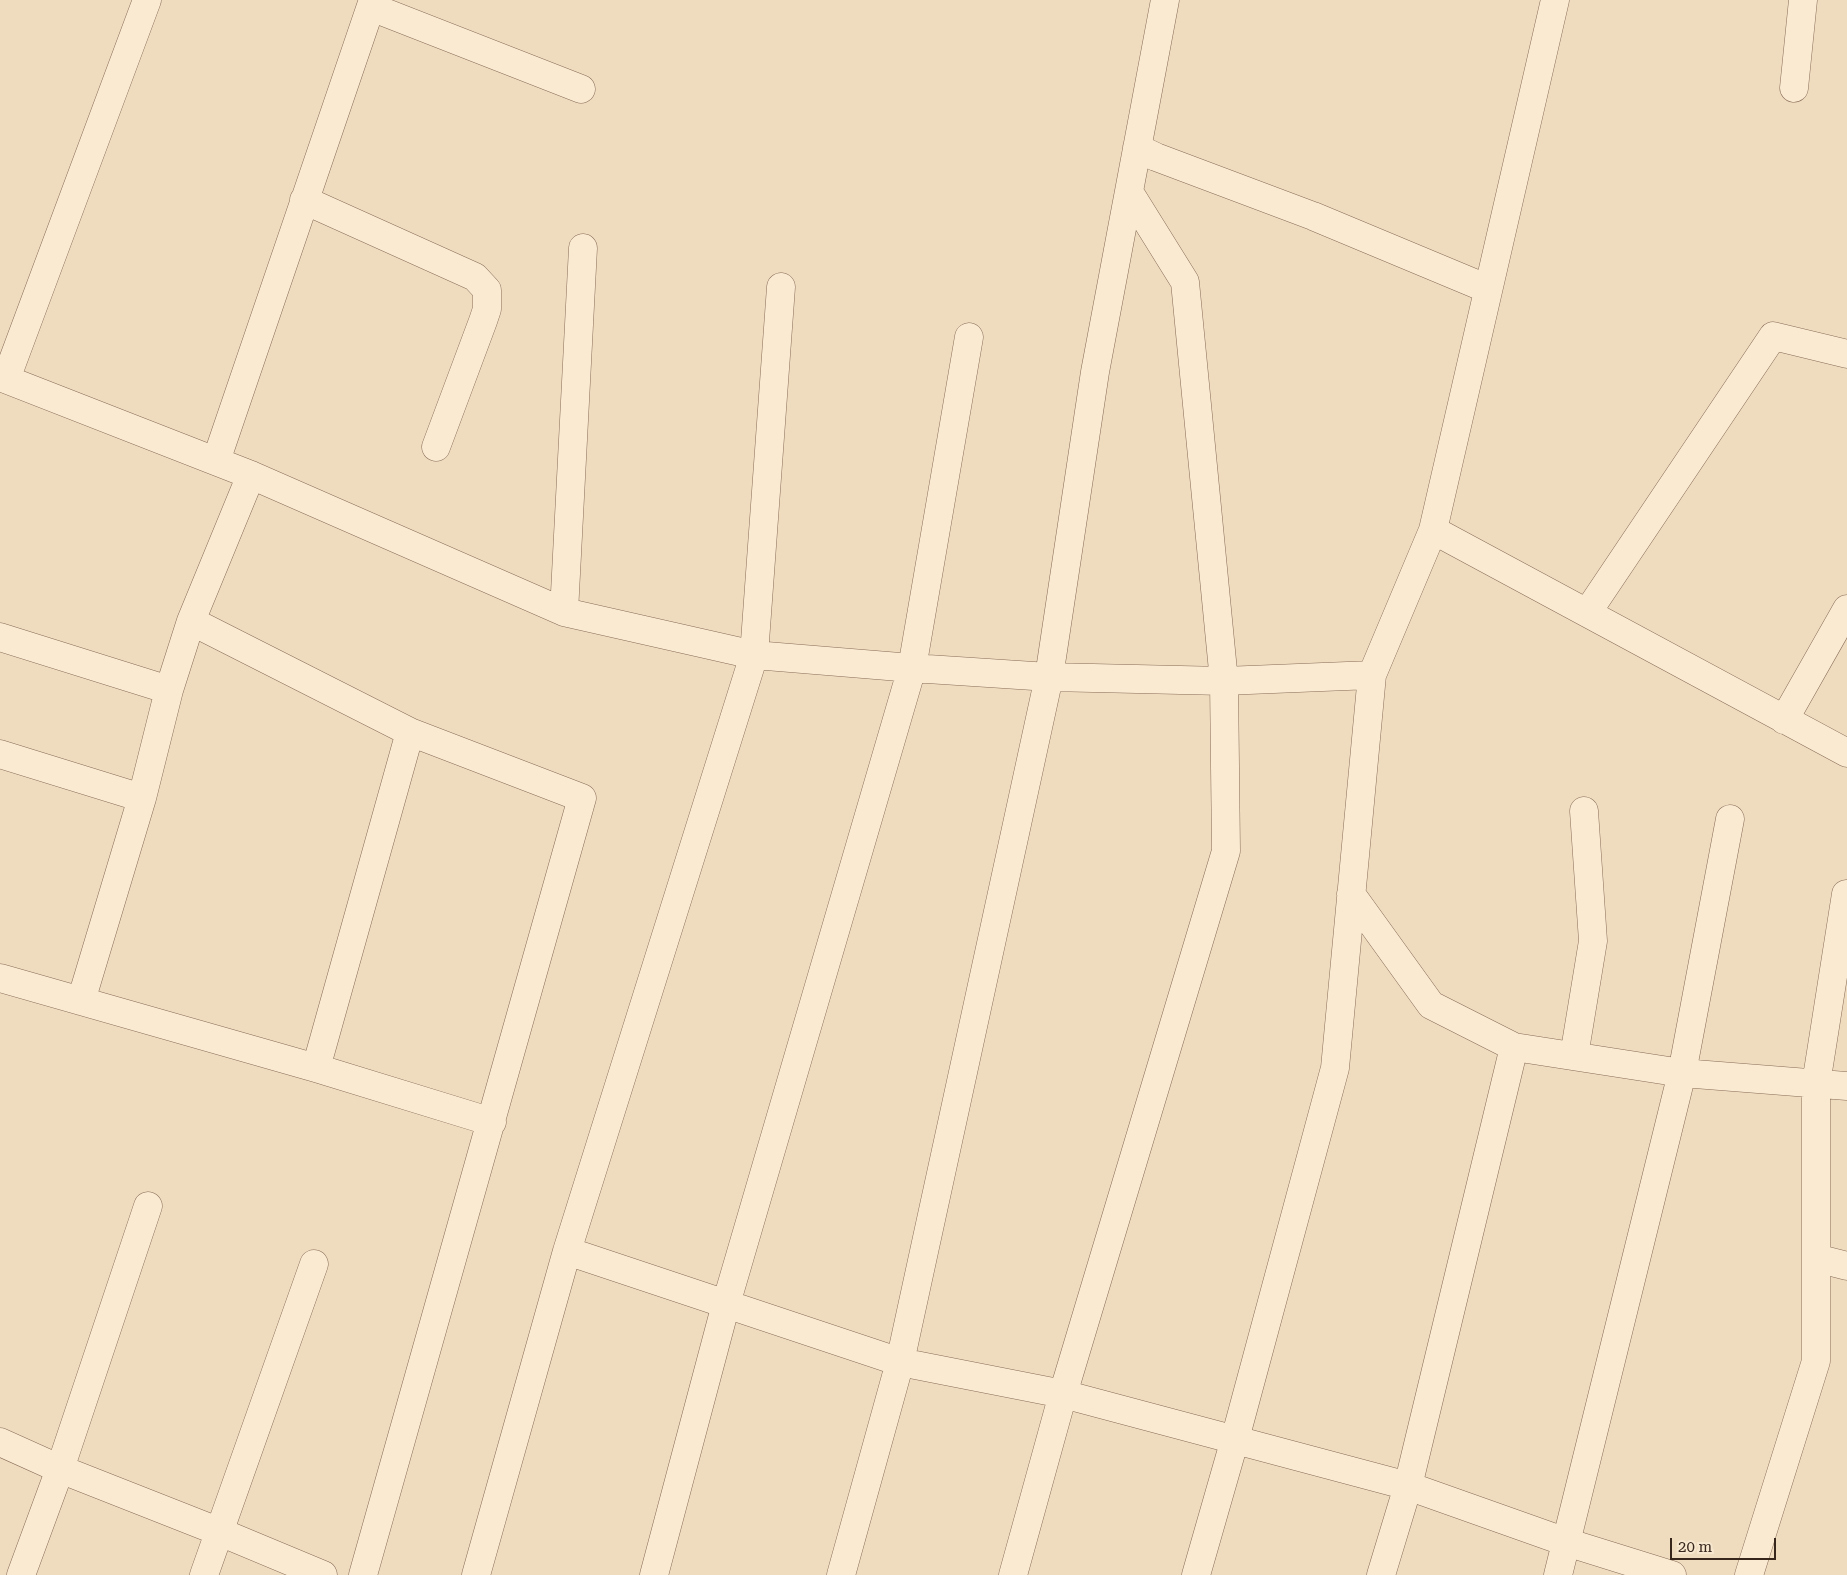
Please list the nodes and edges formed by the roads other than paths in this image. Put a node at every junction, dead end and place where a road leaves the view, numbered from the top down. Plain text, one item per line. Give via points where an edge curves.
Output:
1 (147, 0) edge
2 (1165, 0) edge
3 (1555, 0) edge
4 (1803, 0) edge
5 (372, 4) edge
6 (1794, 88) dead end
7 (581, 89) dead end
8 (1137, 148) junction
9 (1129, 192) junction
10 (304, 200) junction
11 (583, 248) dead end
12 (781, 287) dead end
13 (1488, 289) junction
14 (969, 337) dead end
15 (1847, 354) edge
16 (3, 378) edge
17 (436, 447) dead end
18 (216, 461) junction
19 (251, 475) junction
20 (1433, 530) junction
21 (1847, 609) edge
22 (564, 612) junction
23 (1586, 612) junction
24 (191, 621) junction
25 (0, 637) edge
26 (754, 656) junction
27 (912, 668) junction
28 (1372, 675) junction
29 (1048, 677) junction
30 (1224, 681) junction
31 (169, 690) junction
32 (1784, 720) junction
33 (410, 732) junction
34 (1847, 753) edge
35 (0, 754) edge
36 (142, 798) junction
37 (1584, 811) dead end
38 (1730, 819) dead end
39 (1351, 894) junction
40 (1846, 894) dead end
41 (0, 978) edge
42 (81, 1001) junction
43 (1514, 1047) junction
44 (1574, 1056) junction
45 (316, 1068) junction
46 (1682, 1074) junction
47 (1816, 1084) junction
48 (1847, 1086) edge
49 (492, 1122) junction
50 (148, 1206) dead end
51 (567, 1251) junction
52 (1816, 1258) junction
53 (314, 1264) dead end
54 (1847, 1266) edge
55 (726, 1304) junction
56 (900, 1362) junction
57 (1063, 1394) junction
58 (1235, 1439) junction
59 (0, 1442) edge
60 (60, 1468) junction
61 (1408, 1486) junction
62 (220, 1532) junction
63 (1566, 1542) junction
64 (21, 1575) edge
65 (204, 1575) edge
66 (323, 1575) edge
67 (364, 1575) edge
68 (476, 1575) edge
69 (654, 1575) edge
70 (841, 1575) edge
71 (1012, 1575) edge
72 (1196, 1575) edge
73 (1381, 1575) edge
74 (1558, 1575) edge
75 (1672, 1575) edge
76 (1749, 1575) edge

1 - 16 street
2 - 8 street
3 - 13 street
4 - 6 street
5 - 7 street
5 - 10 street
8 - 9 street
8 - 13 street via 1313,216
9 - 29 street via 1095,372
9 - 30 street via 1186,282
10 - 17 street via 475,277 487,290 487,309
10 - 18 street
11 - 22 street
12 - 26 street
13 - 20 street
14 - 27 street
15 - 23 street via 1773,336
16 - 18 street
18 - 19 street
19 - 22 street
19 - 24 street
20 - 23 street
20 - 28 street
21 - 32 street
22 - 26 street
23 - 32 street
24 - 31 street
24 - 33 street
25 - 31 street
26 - 27 street
26 - 51 street
27 - 29 street
27 - 55 street
28 - 30 street
28 - 39 street
29 - 30 street
29 - 56 street
30 - 57 street via 1226,851
31 - 36 street
32 - 34 street
33 - 45 street
33 - 49 street via 582,798
35 - 36 street
36 - 42 street
37 - 44 street via 1593,941
38 - 46 street
39 - 43 street via 1431,1005
39 - 58 street via 1335,1068
40 - 47 street
41 - 42 street
42 - 45 street
43 - 44 street
43 - 61 street
44 - 46 street
45 - 49 street
46 - 47 street
46 - 63 street
47 - 48 street
47 - 52 street
49 - 67 street
50 - 60 street
51 - 55 street
51 - 68 street
52 - 54 street
52 - 76 street via 1816,1361
53 - 62 street
55 - 56 street
55 - 69 street
56 - 57 street
56 - 70 street
57 - 58 street
57 - 71 street
58 - 61 street
58 - 72 street
59 - 60 street
60 - 62 street
60 - 64 street
61 - 63 street
61 - 73 street
62 - 65 street
62 - 66 street
63 - 74 street
63 - 75 street

